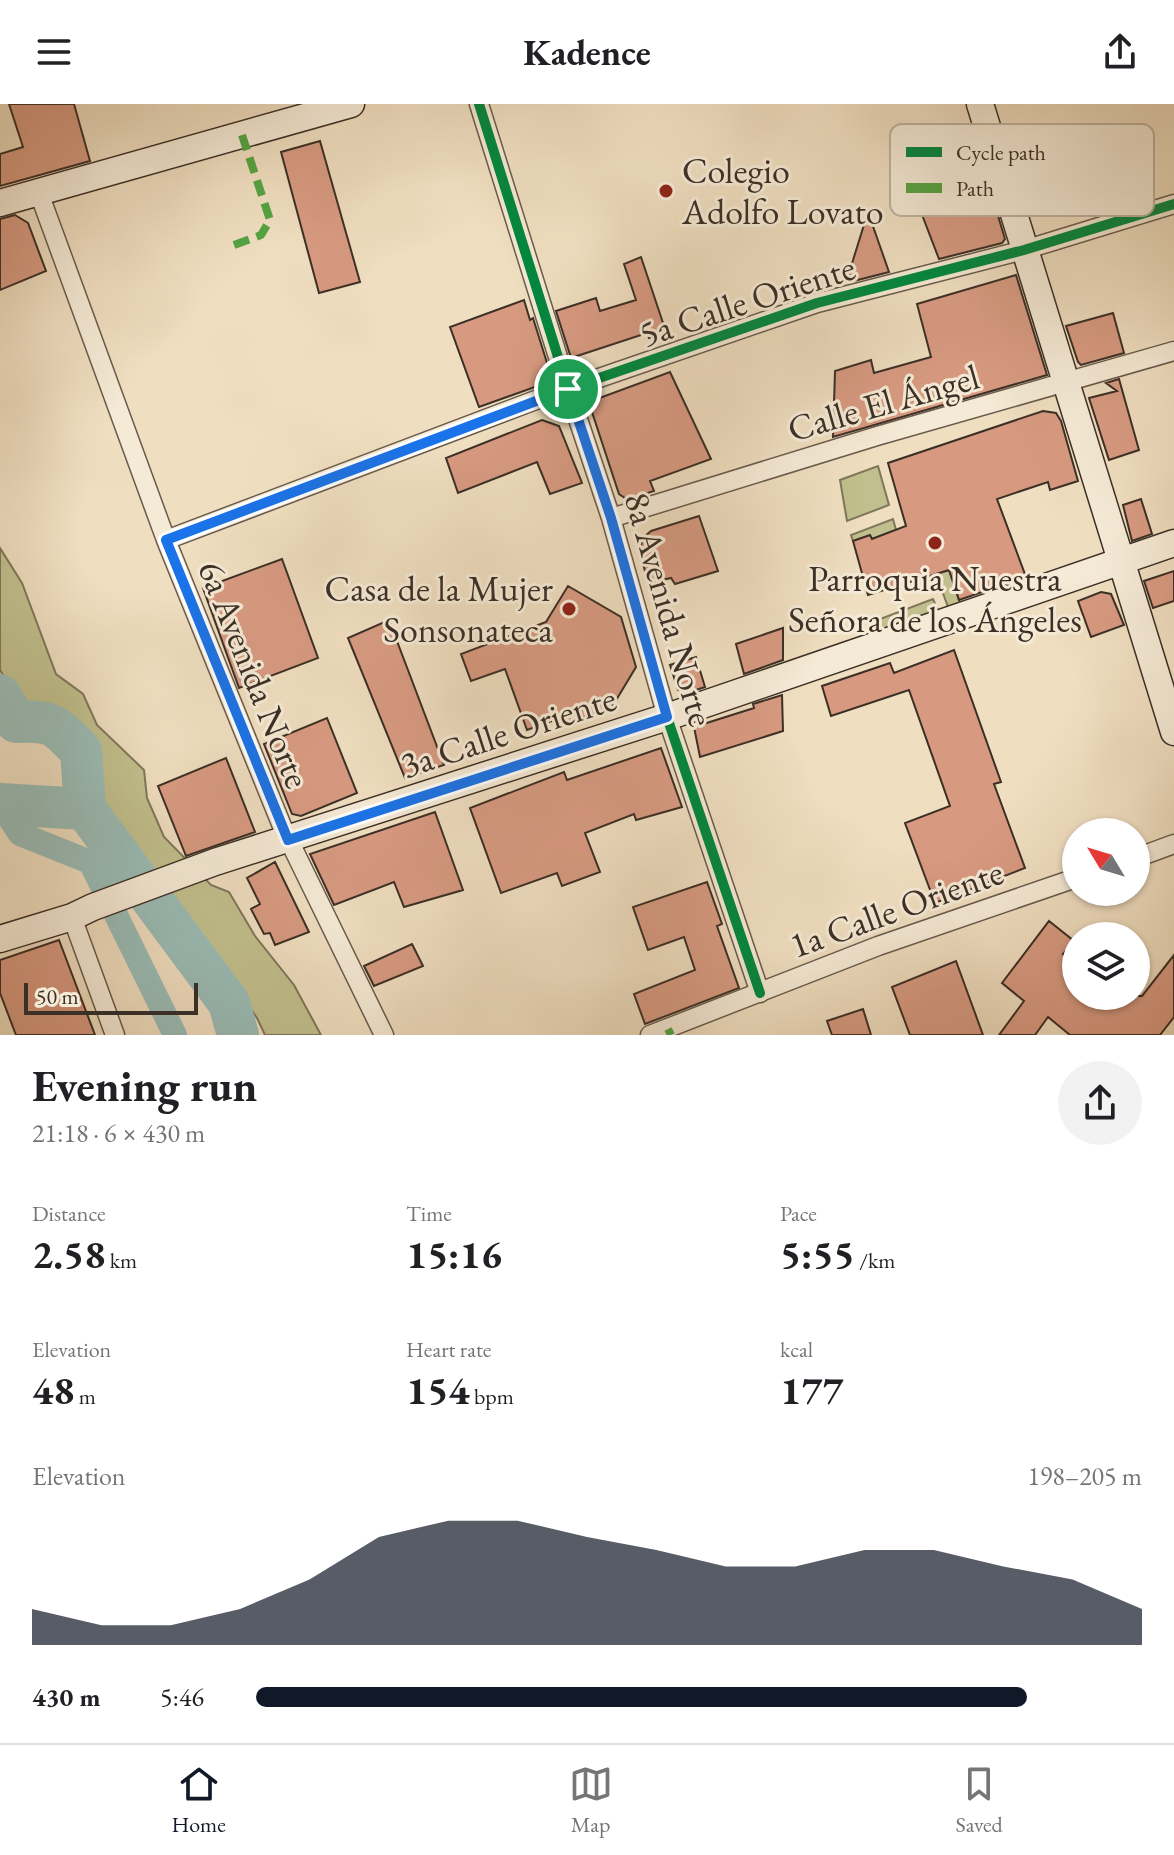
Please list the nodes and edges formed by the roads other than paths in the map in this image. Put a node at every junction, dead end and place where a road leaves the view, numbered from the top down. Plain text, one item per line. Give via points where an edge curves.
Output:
1 (351, 104) edge
2 (479, 104) edge
3 (980, 104) edge
4 (986, 124) edge
5 (39, 193) junction
6 (0, 203) edge
7 (1174, 204) edge
8 (1154, 210) edge
9 (1014, 216) edge
10 (1135, 216) edge
11 (1024, 250) junction
12 (1174, 351) edge
13 (1067, 381) junction
14 (568, 389) junction
15 (611, 518) junction
16 (166, 540) junction
17 (1174, 543) edge
18 (1122, 560) junction
19 (667, 717) junction
20 (1174, 732) edge
21 (288, 840) junction
22 (1174, 844) edge
23 (1150, 853) edge
24 (1062, 883) edge
25 (83, 912) junction
26 (0, 939) edge
27 (760, 993) junction
28 (670, 1032) edge
29 (115, 1035) edge
30 (384, 1035) edge
31 (650, 1035) edge

1 - 5 main road
2 - 14 street, 8a Avenida Norte
3 - 4 main road
5 - 6 main road
5 - 16 street, 6a Avenida Norte
7 - 8 street, 5a Calle Oriente
9 - 11 main road
10 - 11 street, 5a Calle Oriente
11 - 13 main road
11 - 14 street, 5a Calle Oriente via 826,300
12 - 13 street, Calle El Ángel
13 - 15 street, Calle El Ángel
13 - 18 main road
14 - 15 street, 8a Avenida Norte
14 - 16 street, 5a Calle Oriente
15 - 19 street, 8a Avenida Norte
16 - 21 street, 6a Avenida Norte
17 - 18 main road, 3a Calle Oriente
18 - 19 main road, 3a Calle Oriente
18 - 20 main road
19 - 21 main road, 3a Calle Oriente
19 - 27 street, 8a Avenida Norte
21 - 25 main road, 3a Calle Oriente
21 - 30 street, 6a Avenida Norte
22 - 23 street
24 - 27 street, 1a Calle Oriente
25 - 26 main road, 3a Calle Oriente
25 - 29 street
27 - 28 street, 1a Calle Oriente
28 - 31 street, 1a Calle Oriente

